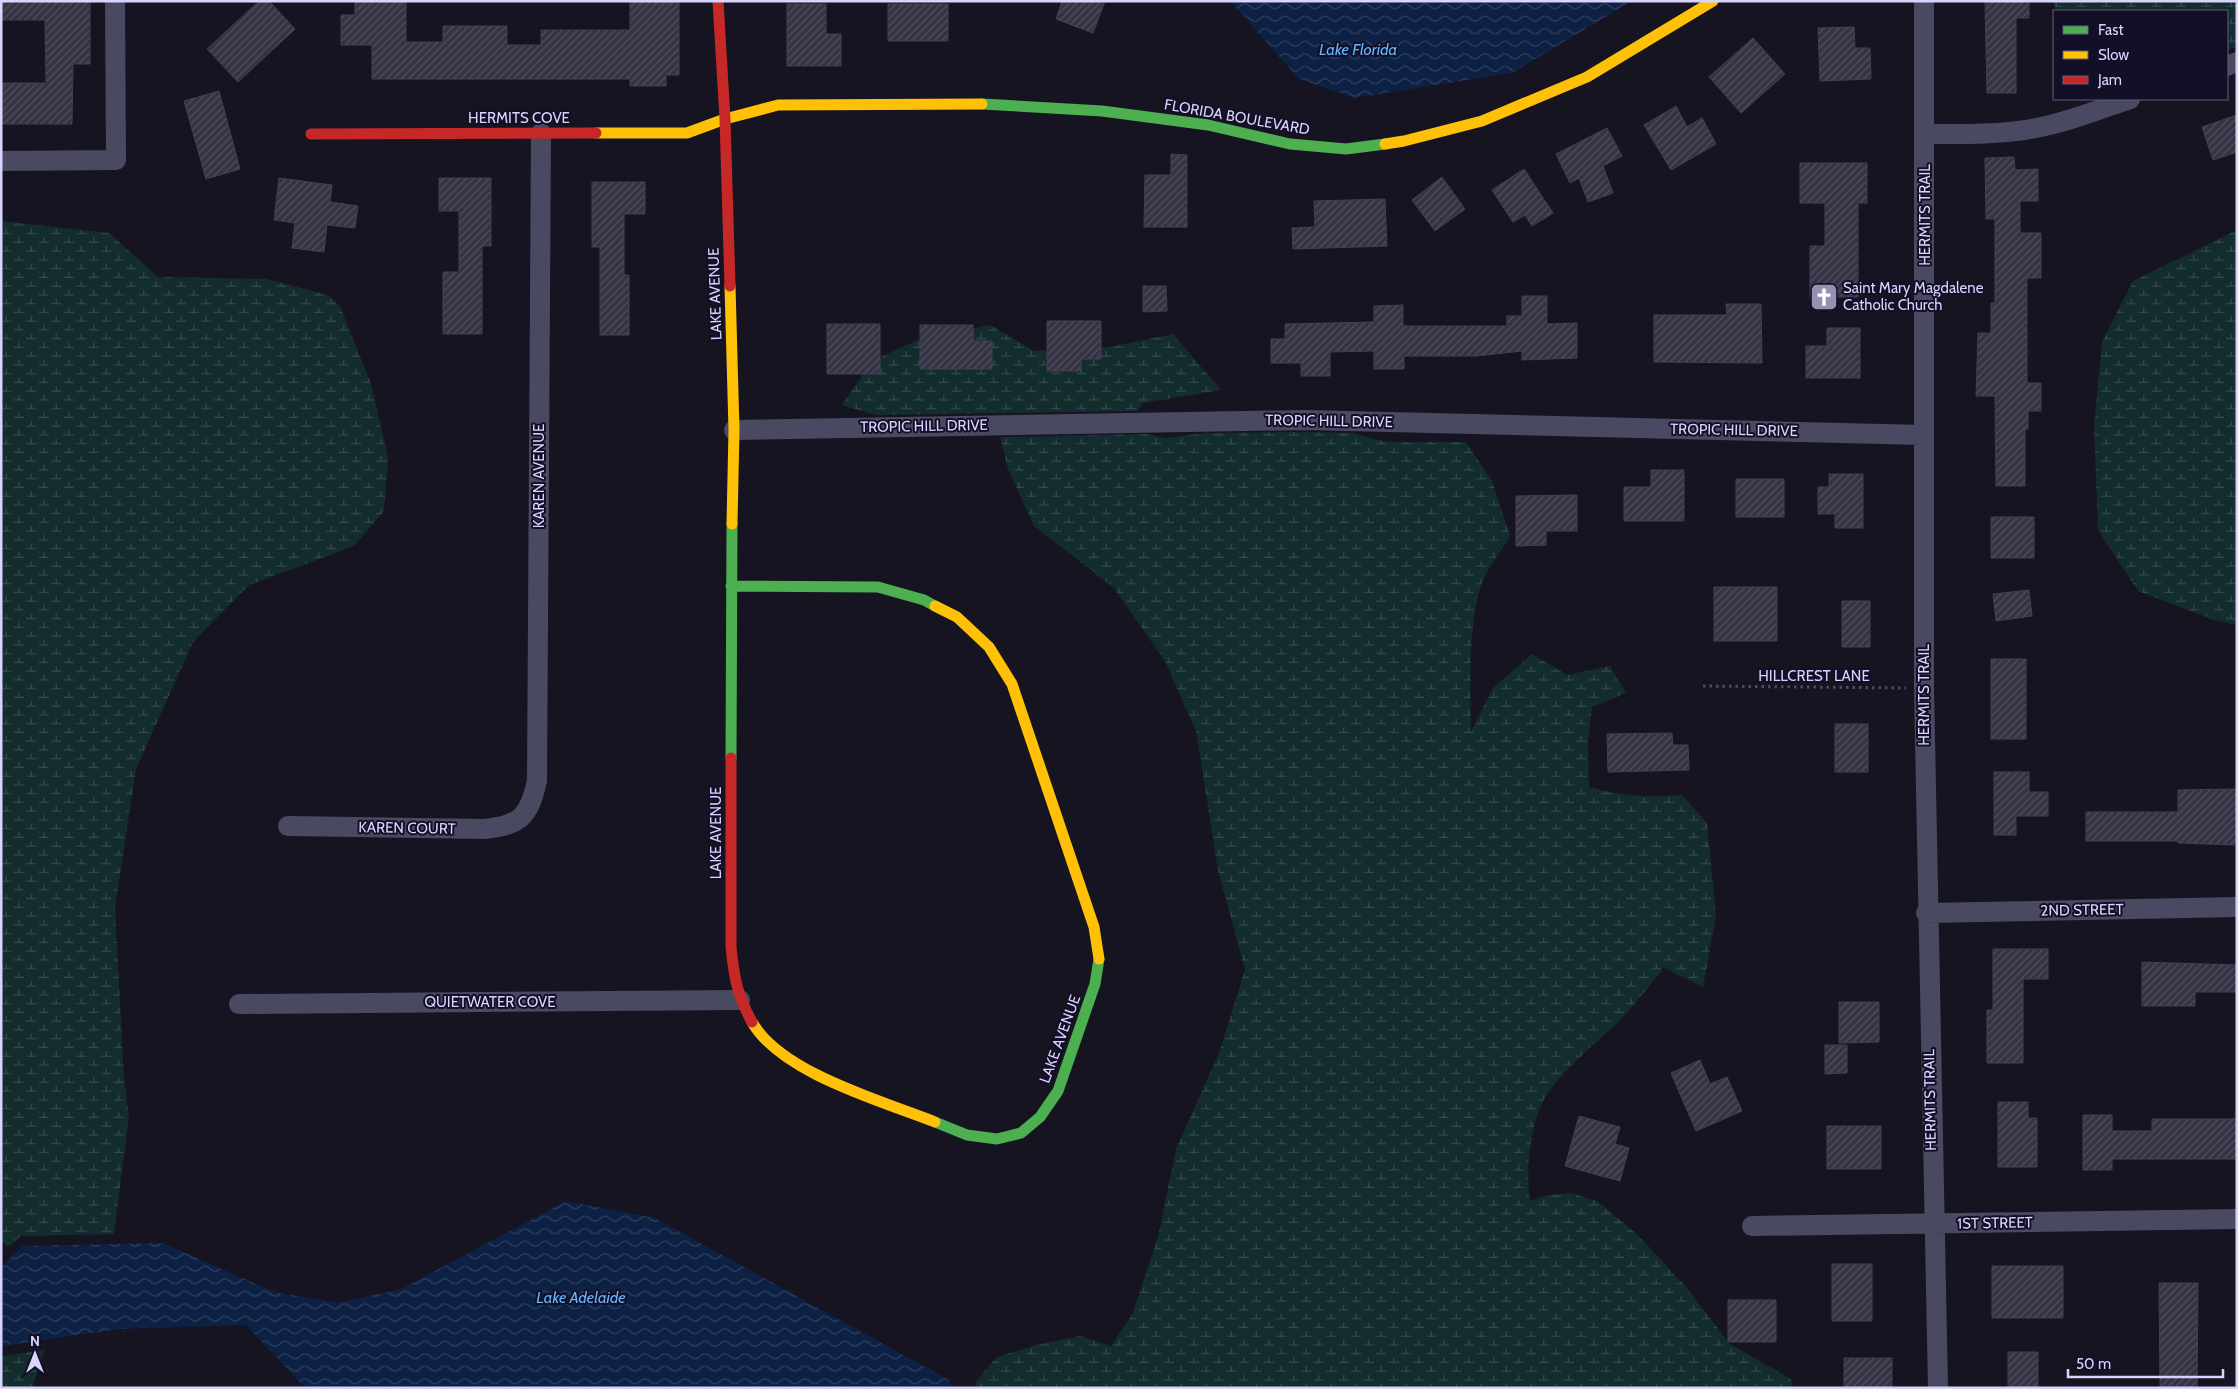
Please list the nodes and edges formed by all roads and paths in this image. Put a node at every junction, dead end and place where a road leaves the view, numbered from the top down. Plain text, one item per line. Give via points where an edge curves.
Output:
1 (115, 1) edge
2 (718, 1) edge
3 (1713, 1) edge
4 (1924, 1) edge
5 (2127, 100) edge
6 (725, 120) junction
7 (541, 133) junction
8 (311, 134) dead end
9 (1925, 134) junction
10 (1, 161) edge
11 (734, 430) junction
12 (1924, 435) junction
13 (731, 586) junction
14 (1703, 686) dead end
15 (1924, 688) junction
16 (523, 816) joint
17 (288, 826) dead end
18 (2237, 907) edge
19 (1926, 913) junction
20 (740, 1000) junction
21 (239, 1004) dead end
22 (2237, 1219) edge
23 (1933, 1224) junction
24 (1752, 1226) dead end
25 (1938, 1388) edge

1 - 10 street via 116,160
2 - 6 street, LAKE AVENUE
3 - 6 street, FLORIDA BOULEVARD via 1587,77 1482,121 1404,141 1346,149 1290,144 1208,125 1102,110 963,103 778,105
4 - 9 street, HERMITS TRAIL
5 - 9 street via 2031,129 1994,134
6 - 7 street, HERMITS COVE via 687,133
6 - 11 street, LAKE AVENUE
7 - 8 street, HERMITS COVE
7 - 16 street, KAREN AVENUE via 537,781 533,799
9 - 12 street, HERMITS TRAIL
11 - 12 street, TROPIC HILL DRIVE via 1306,420
11 - 13 street, LAKE AVENUE
12 - 15 street, HERMITS TRAIL
13 - 20 street, LAKE AVENUE via 731,947
13 - 20 street, LAKE AVENUE via 878,587 924,600 957,617 989,647 1012,684 1094,927 1099,959 1095,984 1058,1091 1040,1117 1021,1133 997,1139 967,1135 815,1074 778,1051 757,1030
14 - 15 path, HILLCREST LANE
15 - 19 street, HERMITS TRAIL
16 - 17 street, KAREN COURT via 508,826 485,829
18 - 19 street, 2ND STREET
19 - 23 street, HERMITS TRAIL
20 - 21 street, QUIETWATER COVE
22 - 23 street, 1ST STREET
23 - 24 street, 1ST STREET
23 - 25 street, HERMITS TRAIL

